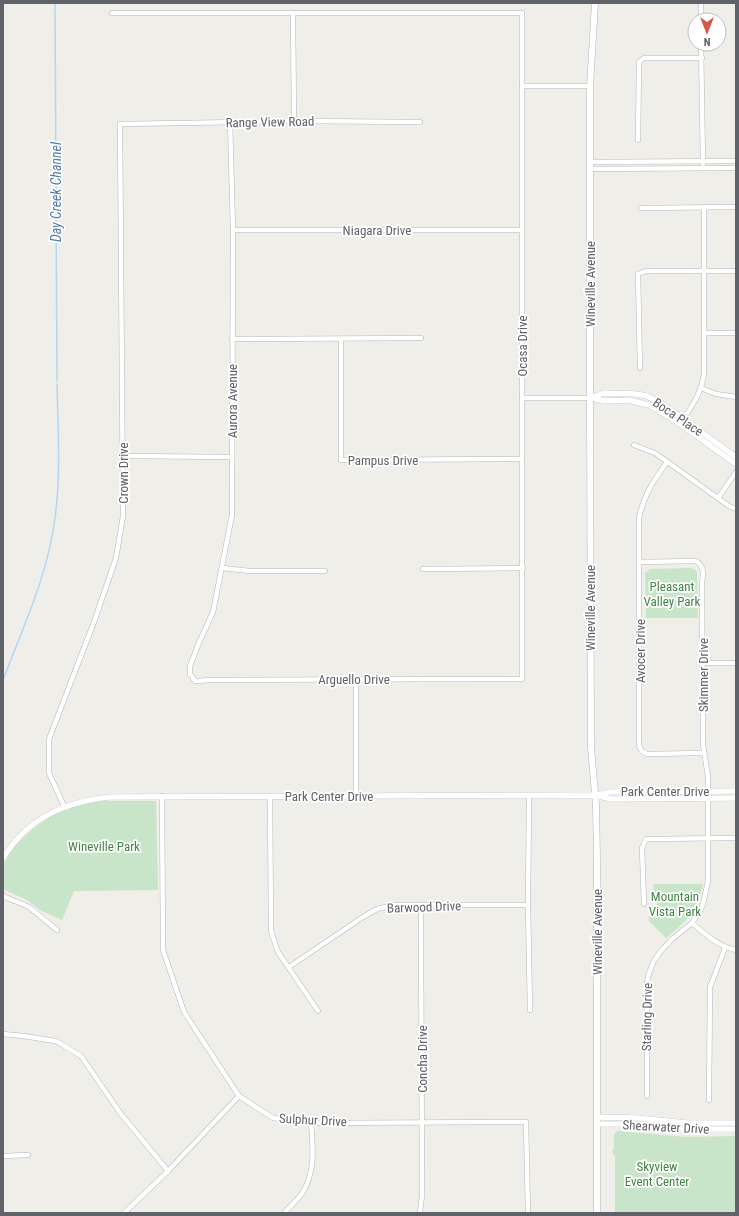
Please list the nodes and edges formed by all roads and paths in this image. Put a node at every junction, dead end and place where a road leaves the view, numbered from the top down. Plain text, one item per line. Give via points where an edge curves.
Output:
1 (595, 3) edge
2 (112, 13) dead end
3 (293, 13) junction
4 (702, 52) edge
5 (702, 58) junction
6 (522, 86) junction
7 (590, 86) junction
8 (294, 121) junction
9 (230, 122) junction
10 (420, 122) dead end
11 (120, 124) joint
12 (638, 140) dead end
13 (703, 161) junction
14 (736, 161) edge
15 (590, 162) junction
16 (703, 168) junction
17 (736, 168) edge
18 (590, 169) junction
19 (736, 207) edge
20 (641, 208) dead end
21 (704, 208) junction
22 (233, 230) junction
23 (521, 230) junction
24 (704, 271) junction
25 (736, 271) edge
26 (704, 333) junction
27 (736, 334) edge
28 (421, 338) dead end
29 (232, 339) junction
30 (341, 339) junction
31 (640, 368) dead end
32 (701, 388) junction
33 (736, 397) edge
34 (522, 398) junction
35 (590, 398) junction
36 (681, 421) junction
37 (634, 445) dead end
38 (123, 456) junction
39 (232, 457) junction
40 (736, 457) edge
41 (522, 459) junction
42 (667, 462) junction
43 (736, 464) edge
44 (736, 472) edge
45 (718, 498) junction
46 (736, 509) edge
47 (639, 562) junction
48 (222, 568) junction
49 (523, 568) junction
50 (423, 569) dead end
51 (325, 571) dead end
52 (703, 663) junction
53 (736, 663) edge
54 (190, 674) joint
55 (356, 679) junction
56 (522, 679) joint
57 (704, 753) junction
58 (708, 791) junction
59 (736, 791) edge
60 (162, 796) junction
61 (270, 796) junction
62 (356, 796) junction
63 (529, 796) junction
64 (595, 796) junction
65 (708, 798) junction
66 (736, 798) edge
67 (64, 806) junction
68 (708, 838) junction
69 (736, 838) edge
70 (3, 858) edge
71 (3, 896) edge
72 (644, 904) dead end
73 (421, 905) junction
74 (528, 905) junction
75 (692, 923) junction
76 (57, 930) dead end
77 (725, 948) junction
78 (736, 950) edge
79 (289, 968) junction
80 (530, 1010) dead end
81 (318, 1011) dead end
82 (3, 1034) edge
83 (239, 1096) junction
84 (647, 1096) dead end
85 (709, 1100) dead end
86 (597, 1117) junction
87 (311, 1122) junction
88 (422, 1122) junction
89 (736, 1122) edge
90 (597, 1124) junction
91 (736, 1129) edge
92 (28, 1155) dead end
93 (3, 1156) edge
94 (168, 1171) junction
95 (124, 1213) edge
96 (284, 1213) edge
97 (420, 1213) edge
98 (528, 1213) edge
99 (597, 1213) edge

1 - 7 main road, Wineville Avenue
2 - 3 street
3 - 6 street, Ocasa Drive via 522,13
3 - 8 street
4 - 5 street
5 - 12 street via 644,58 639,62
5 - 13 street
6 - 7 street
6 - 23 street, Ocasa Drive
7 - 15 main road, Wineville Avenue
8 - 9 street, Range View Road
8 - 10 street, Range View Road
9 - 11 street, Range View Road
9 - 22 street, Aurora Avenue
11 - 38 street, Crown Drive
13 - 14 street
13 - 15 street
13 - 16 street
15 - 18 main road, Wineville Avenue
16 - 17 street
16 - 18 street
18 - 35 main road, Wineville Avenue
19 - 21 street
20 - 21 street
21 - 24 street
22 - 23 street, Niagara Drive
22 - 29 street, Aurora Avenue
23 - 34 street, Ocasa Drive
24 - 25 street
24 - 26 street
24 - 31 street via 646,271 638,274
26 - 27 street
26 - 32 street via 704,373
28 - 30 street
29 - 30 street
29 - 39 street, Aurora Avenue
30 - 41 street, Pampus Drive via 341,460
32 - 33 street via 716,394
32 - 36 street
34 - 35 street, Boca Place
34 - 41 street, Ocasa Drive
35 - 36 street, Boca Place via 639,402
35 - 64 main road, Wineville Avenue via 591,747
36 - 40 street, Boca Place
36 - 43 street, Boca Place
37 - 42 street
38 - 39 street
38 - 67 street, Crown Drive via 123,516 116,558 49,739 49,773
39 - 48 street, Aurora Avenue via 232,516
41 - 49 street, Ocasa Drive
42 - 45 street
42 - 47 street, Avocer Drive via 646,493 642,505 639,518
44 - 45 street
45 - 46 street
47 - 52 street, Skimmer Drive via 696,561 701,564 704,569
47 - 57 street, Avocer Drive via 639,746 642,751 652,755
48 - 51 street via 245,571
48 - 54 street, Aurora Avenue via 213,612 190,666
49 - 50 street
49 - 56 street, Ocasa Drive
52 - 53 street
52 - 57 street, Skimmer Drive
54 - 55 street, Arguello Drive via 195,681
55 - 56 street, Arguello Drive
55 - 62 street
57 - 58 street, Skimmer Drive via 708,770
58 - 59 street, Park Center Drive
58 - 64 street, Park Center Drive via 610,792
58 - 65 street, Starling Drive
60 - 61 street, Park Center Drive
60 - 67 street, Park Center Drive via 86,799
60 - 83 street, Sulphur Drive via 163,950 184,1012
61 - 62 street, Park Center Drive
61 - 79 street via 270,925 278,952
62 - 63 street, Park Center Drive
63 - 64 street, Park Center Drive
63 - 74 street
64 - 65 street, Park Center Drive via 611,799
64 - 86 main road, Wineville Avenue
65 - 66 street, Park Center Drive
65 - 68 street, Starling Drive
67 - 70 street, Park Center Drive via 41,818 20,835
68 - 69 street
68 - 72 street via 646,839 642,848
68 - 75 street, Starling Drive via 706,893 699,914
71 - 76 street via 29,907
73 - 74 street, Barwood Drive
73 - 79 street, Barwood Drive via 394,905 377,909
73 - 88 street, Concha Drive
74 - 80 street
75 - 77 street
75 - 84 street, Starling Drive via 660,952 649,972 646,1003
77 - 78 street
77 - 85 street via 710,987
79 - 81 street
82 - 94 street via 56,1040 81,1056 121,1114
83 - 87 street, Sulphur Drive via 273,1118
83 - 94 street
86 - 89 street, Shearwater Drive via 687,1123
86 - 90 main road, Wineville Avenue
87 - 88 street, Sulphur Drive
87 - 96 street via 314,1150 309,1179 301,1195
88 - 97 street, Concha Drive
88 - 98 street, Sulphur Drive via 526,1122
90 - 91 street, Shearwater Drive via 634,1124 674,1129
90 - 99 main road, Wineville Avenue
92 - 93 street
94 - 95 street

